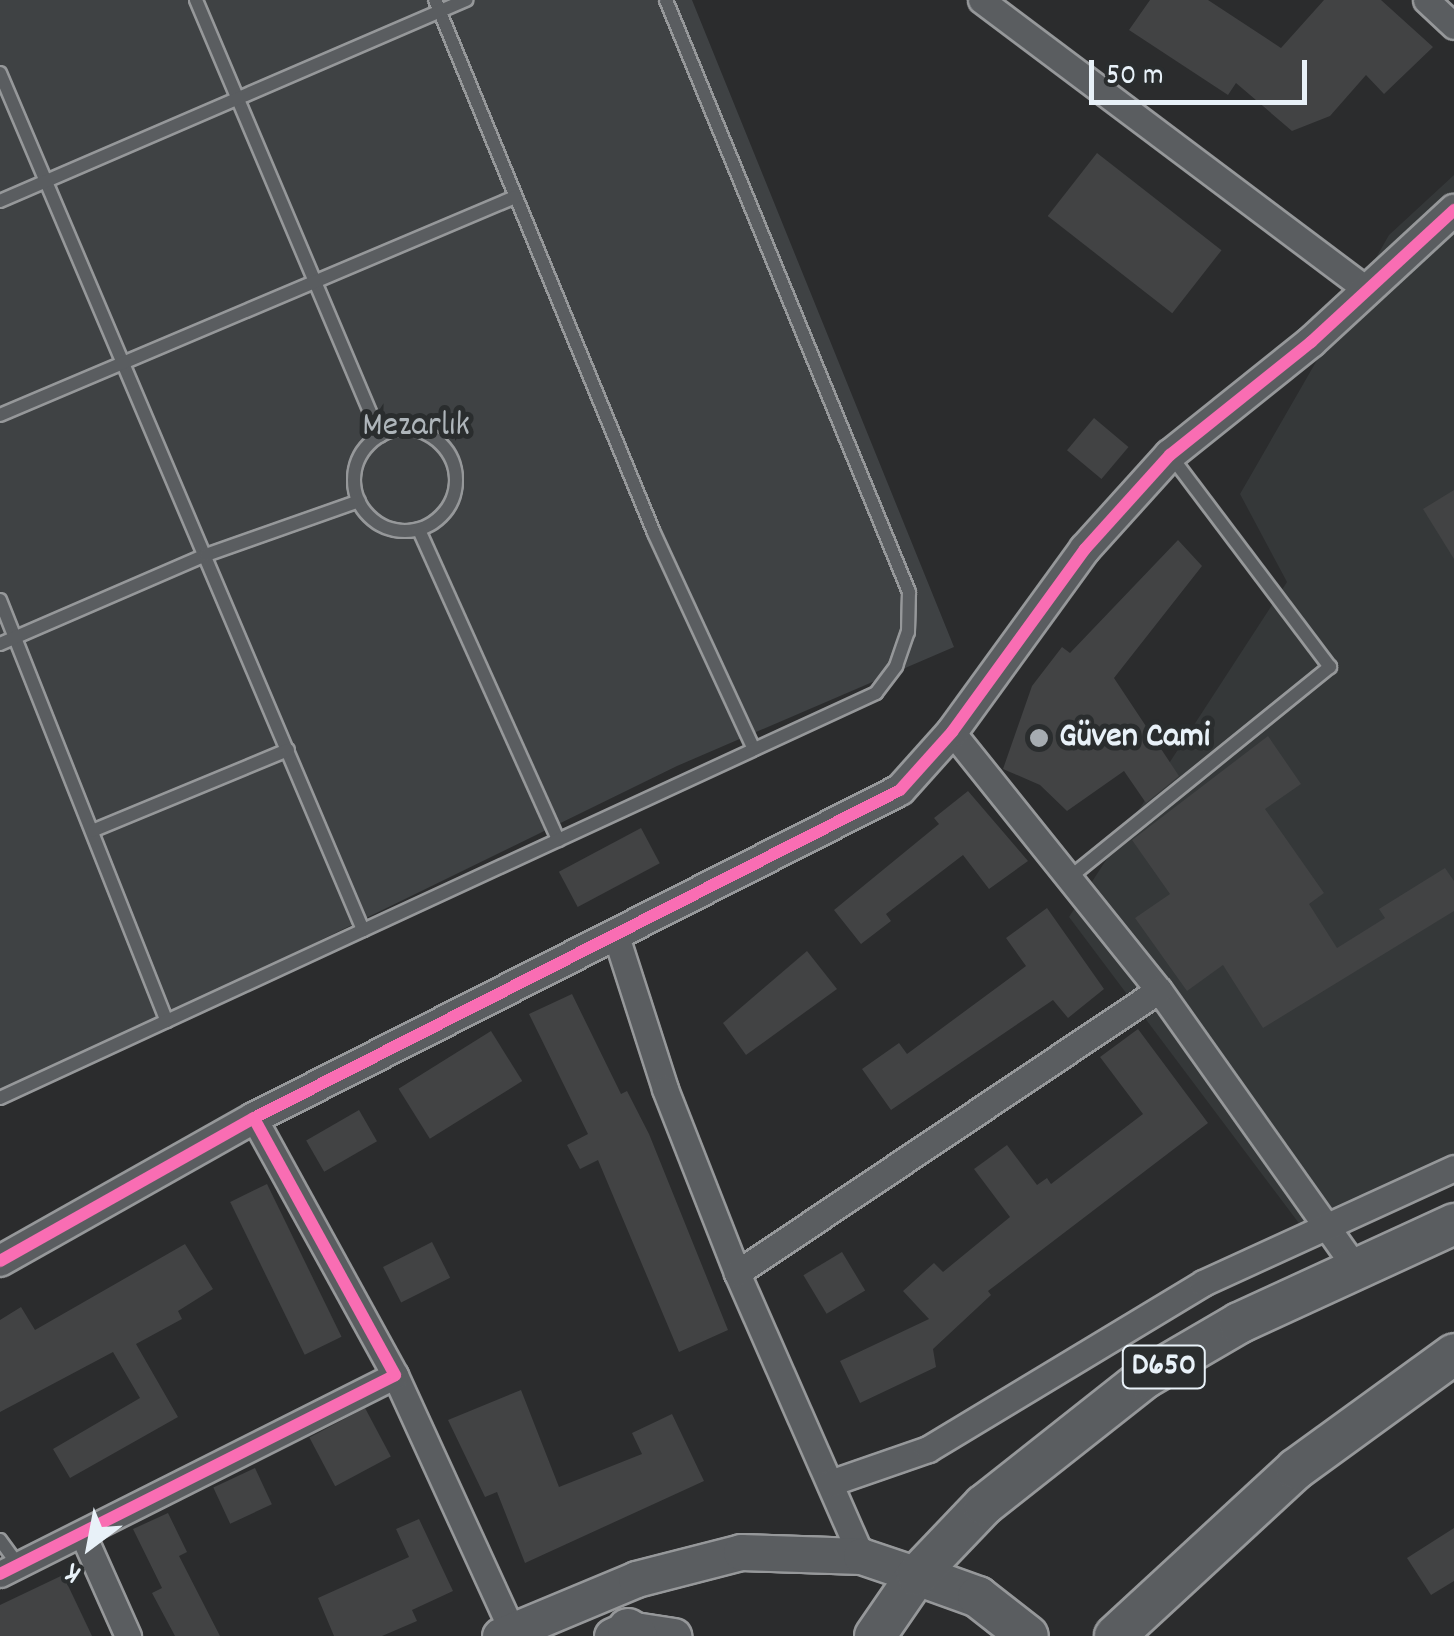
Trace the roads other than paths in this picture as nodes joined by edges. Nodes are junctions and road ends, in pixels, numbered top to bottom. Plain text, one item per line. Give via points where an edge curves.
1 (196, 0) edge
2 (466, 0) edge
3 (666, 0) edge
4 (980, 0) edge
5 (1426, 0) edge
6 (437, 6) edge
7 (1454, 26) edge
8 (0, 72) edge
9 (237, 98) junction
10 (46, 181) junction
11 (516, 197) junction
12 (0, 202) edge
13 (1454, 210) edge
14 (314, 282) junction
15 (1365, 288) junction
16 (124, 362) junction
17 (0, 414) edge
18 (380, 436) junction
19 (1170, 455) junction
20 (358, 501) junction
21 (419, 530) junction
22 (206, 555) junction
23 (0, 600) edge
24 (15, 638) junction
25 (0, 644) edge
26 (952, 732) junction
27 (288, 750) junction
28 (754, 750) junction
29 (92, 831) junction
30 (558, 840) junction
31 (1069, 878) junction
32 (363, 930) junction
33 (616, 936) junction
34 (1159, 990) junction
35 (167, 1021) junction
36 (0, 1098) edge
37 (254, 1118) junction
38 (1454, 1168) edge
39 (1329, 1224) junction
40 (1454, 1224) edge
41 (0, 1261) edge
42 (1356, 1267) junction
43 (737, 1273) junction
44 (1454, 1354) edge
45 (395, 1375) junction
46 (830, 1483) junction
47 (82, 1534) junction
48 (0, 1540) edge
49 (861, 1556) junction
50 (9, 1570) edge
51 (917, 1575) junction
52 (506, 1634) edge
53 (626, 1634) edge
54 (128, 1636) edge
55 (672, 1636) edge
56 (874, 1636) edge
57 (1028, 1636) edge
58 (1115, 1636) edge

1 - 9 lane
2 - 6 lane
3 - 28 lane via 909,592 902,652 876,693
4 - 15 street
5 - 7 street
6 - 9 lane
6 - 11 lane
8 - 10 lane
9 - 10 lane
9 - 14 lane
10 - 12 lane
10 - 16 lane
11 - 14 lane
11 - 28 lane via 654,533
13 - 15 street
14 - 16 lane
14 - 18 lane
15 - 19 street via 1311,342
16 - 17 lane
16 - 22 lane
18 - 20 lane via 355,471
18 - 21 lane via 422,432 453,462 451,504
19 - 26 street via 1086,549
19 - 31 lane via 1330,667
20 - 21 lane via 378,524
20 - 22 lane
21 - 30 lane
22 - 24 lane
22 - 27 lane
23 - 24 lane
24 - 25 lane
24 - 29 lane
26 - 31 street
26 - 33 street via 900,790
27 - 29 lane
27 - 32 lane
28 - 30 lane
29 - 35 lane
30 - 32 lane
31 - 34 street
32 - 35 lane
33 - 37 street
33 - 43 street
34 - 39 street
34 - 43 street
35 - 36 lane
37 - 41 street
37 - 45 street
38 - 39 street
39 - 42 street
39 - 46 street via 1142,1316 928,1450
40 - 42 highway, D650
42 - 51 highway, D650 via 1145,1378 984,1505
43 - 46 street
44 - 58 highway via 1296,1470
45 - 47 street
45 - 52 street
46 - 49 street
47 - 50 street
47 - 54 street
48 - 50 lane
49 - 51 main road
49 - 52 main road via 741,1552 688,1562
51 - 56 highway, D650
51 - 57 highway via 978,1598
53 - 55 main road

